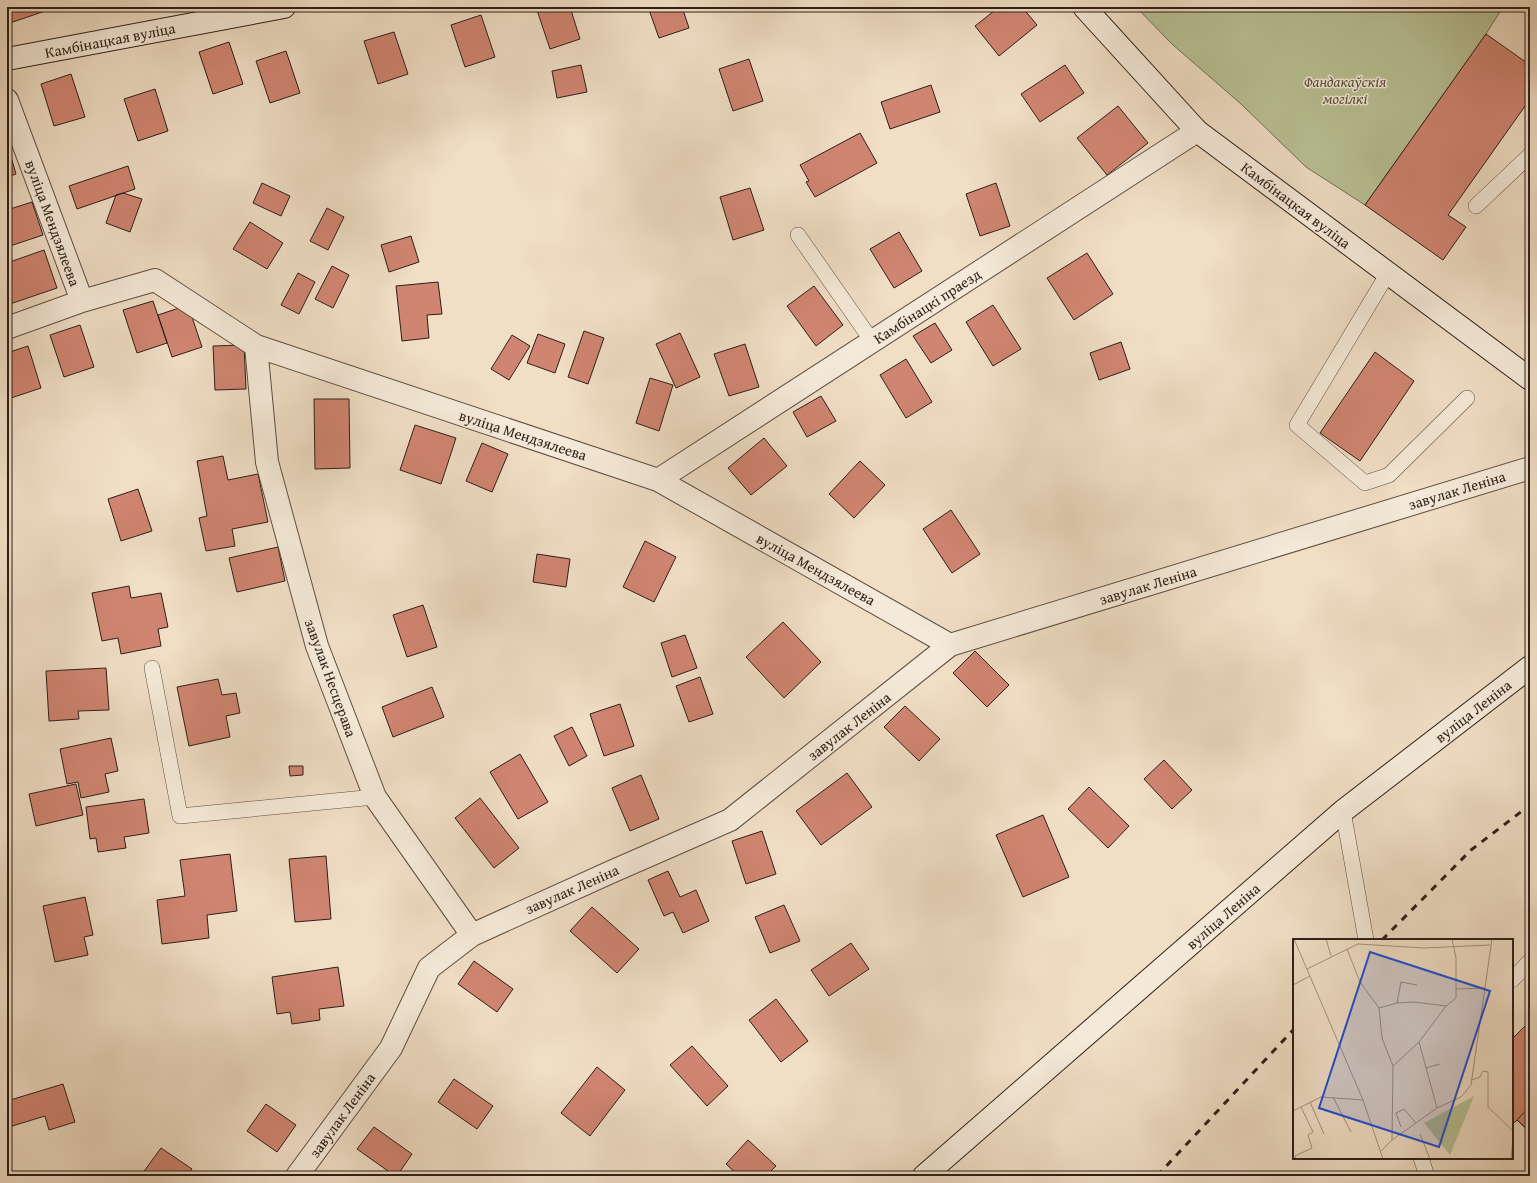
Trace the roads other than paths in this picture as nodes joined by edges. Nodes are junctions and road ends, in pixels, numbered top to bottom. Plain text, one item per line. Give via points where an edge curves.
1 (284, 7) edge
2 (1084, 7) edge
3 (7, 59) edge
4 (7, 100) edge
5 (1197, 131) junction
6 (1530, 155) edge
7 (1476, 206) dead end
8 (798, 235) dead end
9 (1388, 273) junction
10 (82, 301) junction
11 (7, 328) edge
12 (872, 341) junction
13 (256, 346) junction
14 (1530, 379) edge
15 (1467, 398) dead end
16 (1530, 468) edge
17 (658, 480) junction
18 (950, 645) junction
19 (1530, 667) edge
20 (152, 668) dead end
21 (375, 797) junction
22 (1343, 810) junction
23 (472, 935) junction
24 (1366, 939) edge
25 (1530, 961) edge
26 (1513, 979) edge
27 (1421, 1159) edge
28 (297, 1176) edge
29 (924, 1176) edge
30 (1427, 1176) edge

1 - 3 street, Камбінацкая вуліца
2 - 5 street, Камбінацкая вуліца
4 - 10 street, вуліца Мендзялеева
5 - 9 street, Камбінацкая вуліца
5 - 12 street, Камбінацкі праезд
6 - 7 lane
8 - 12 lane
9 - 14 street, Камбінацкая вуліца
9 - 15 lane via 1297,425 1365,483 1389,474
10 - 11 street, вуліца Мендзялеева
10 - 13 street, вуліца Мендзялеева via 155,280
12 - 17 street, Камбінацкі праезд
13 - 17 street, вуліца Мендзялеева
13 - 21 street, завулак Несцерава via 267,462 317,646
16 - 18 street, завулак Леніна
17 - 18 street, вуліца Мендзялеева
18 - 23 street, завулак Леніна via 730,820
19 - 22 street, вуліца Леніна
20 - 21 lane via 180,816
21 - 23 street, завулак Несцерава
22 - 24 lane
22 - 29 street, вуліца Леніна
23 - 28 street, завулак Леніна via 429,968 391,1048
25 - 26 lane
27 - 30 lane

